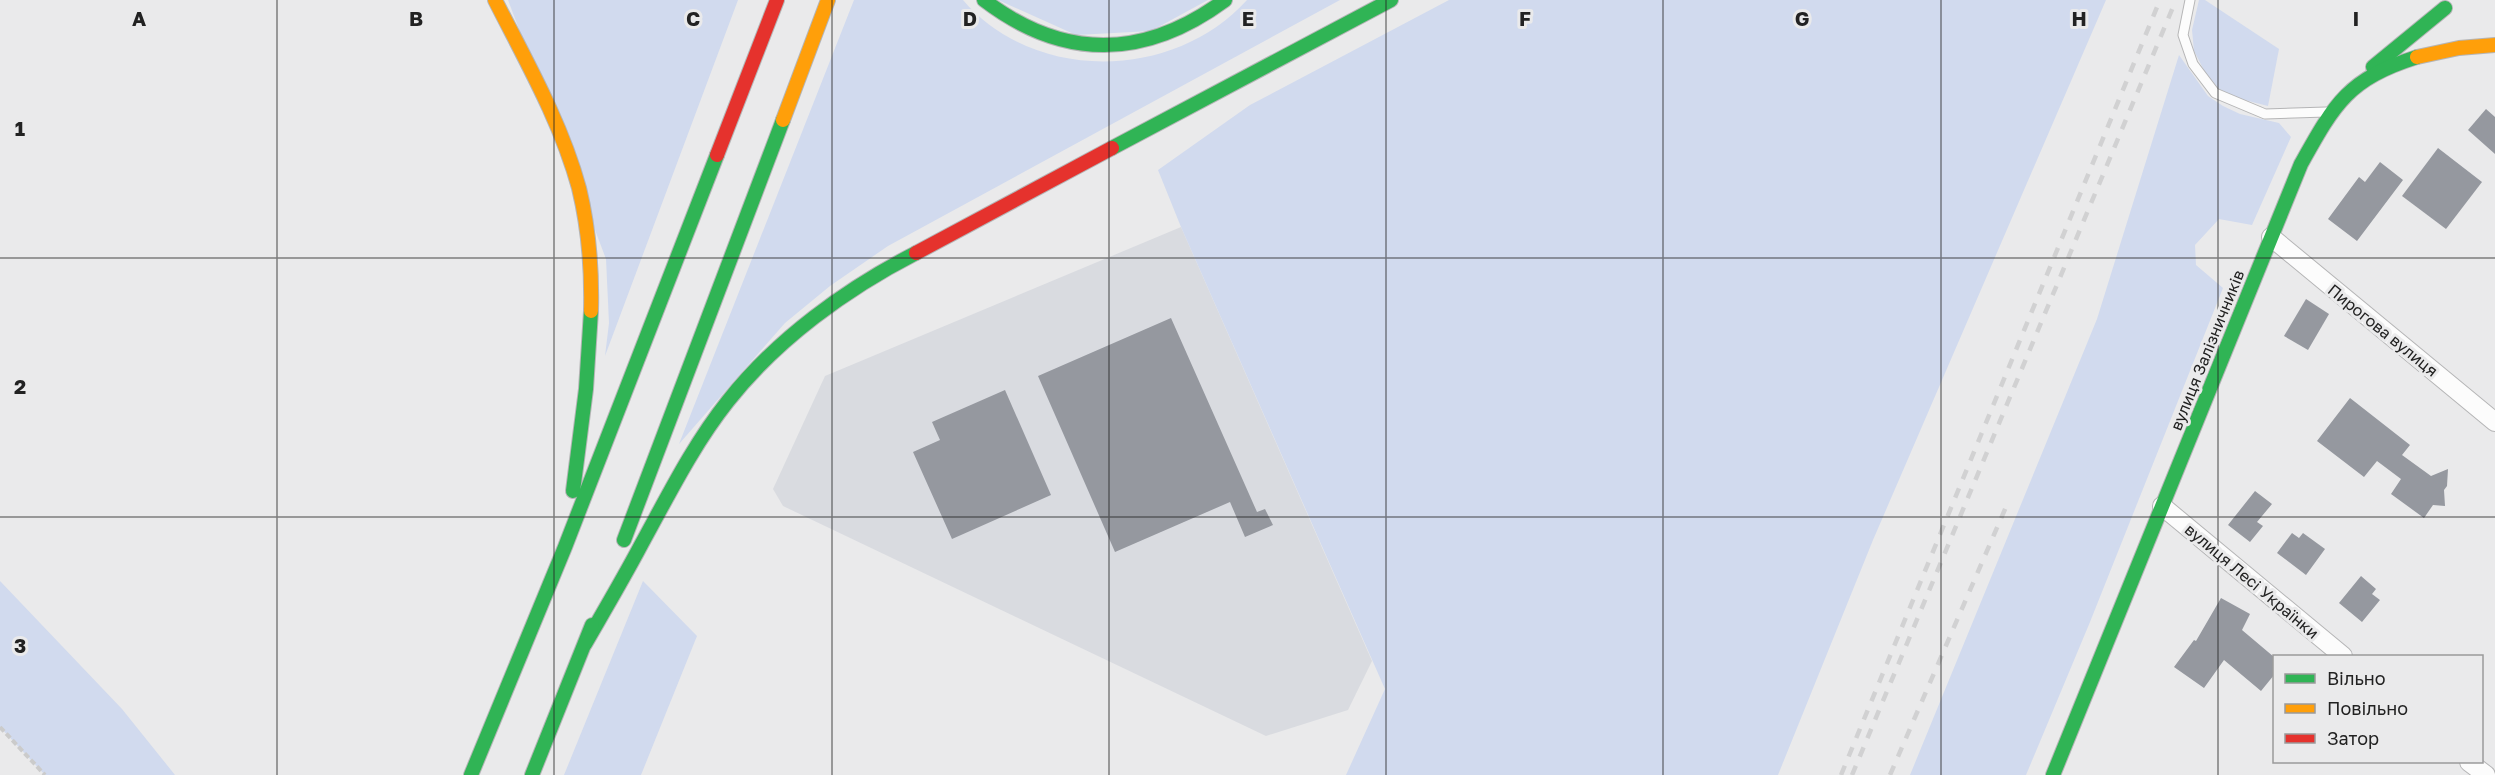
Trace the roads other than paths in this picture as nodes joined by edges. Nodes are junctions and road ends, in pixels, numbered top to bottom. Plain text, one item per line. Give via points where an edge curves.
1 (495, 0) edge
2 (777, 0) edge
3 (828, 0) edge
4 (984, 0) edge
5 (1225, 0) edge
6 (1391, 0) edge
7 (2190, 0) edge
8 (2445, 8) dead end
9 (2495, 45) edge
10 (2352, 88) junction
11 (2331, 112) junction
12 (2271, 237) junction
13 (2495, 422) edge
14 (2162, 506) junction
15 (565, 547) junction
16 (585, 644) junction
17 (2341, 655) edge
18 (2470, 763) edge
19 (471, 775) edge
20 (532, 775) edge
21 (2053, 775) edge
22 (2486, 775) edge

1 - 15 main road via 570,162 585,216 593,275 591,354
2 - 15 main road
3 - 16 main road
4 - 5 main road via 1001,16 1036,34 1072,45 1116,46 1156,39 1192,23
6 - 16 main road via 898,262 839,298 795,332 743,383 703,435
7 - 11 lane via 2183,35 2193,64 2215,93 2265,114
8 - 10 main road via 2391,50
9 - 10 main road, вулиця Залізничників via 2415,58
10 - 11 main road, вулиця Залізничників
11 - 12 main road, вулиця Залізничників via 2301,164
12 - 13 street, Пирогова вулиця
12 - 14 main road, вулиця Залізничників
14 - 17 street, вулиця Лесі Українки
14 - 21 main road, вулиця Залізничників
15 - 19 main road
16 - 20 main road
18 - 22 street

